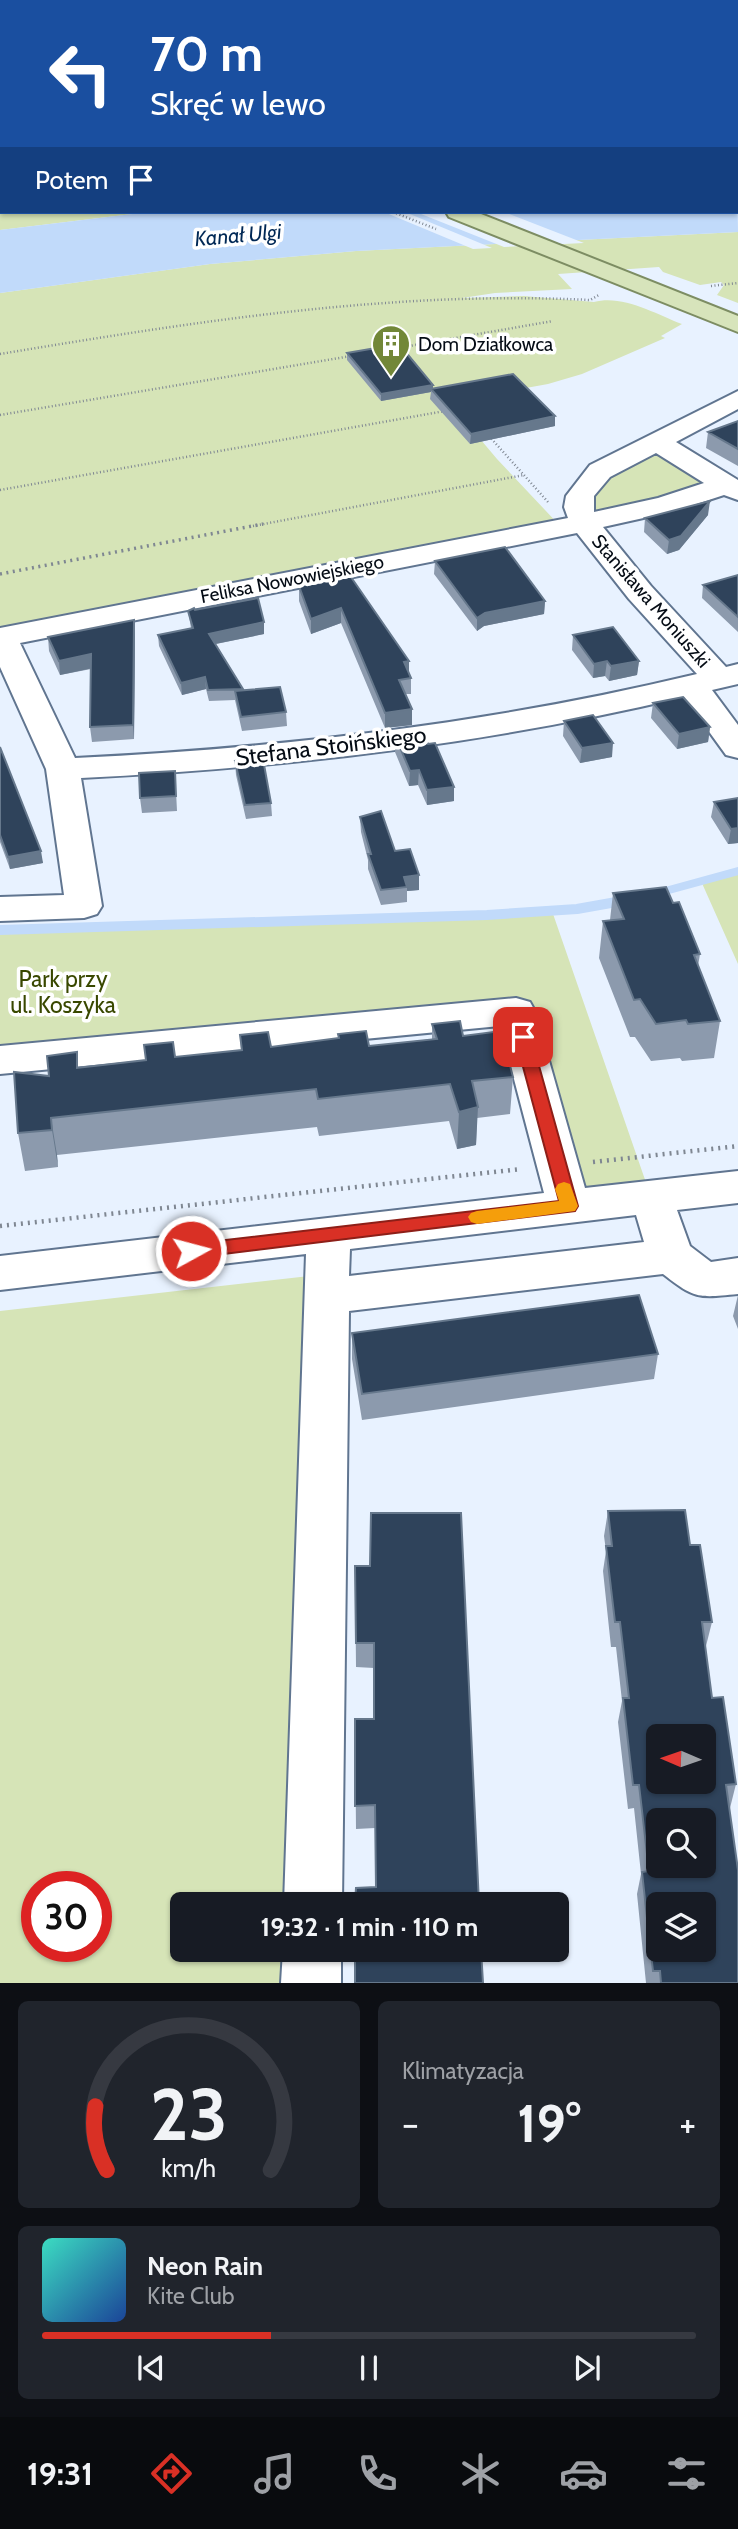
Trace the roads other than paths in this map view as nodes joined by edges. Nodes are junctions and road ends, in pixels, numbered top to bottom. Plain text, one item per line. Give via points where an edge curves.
1 (462, 214) edge
2 (738, 325) edge
3 (738, 399) edge
4 (657, 442) junction
5 (732, 489) edge
6 (577, 524) junction
7 (1, 637) edge
8 (716, 679) edge
9 (738, 748) edge
10 (63, 769) junction
11 (0, 909) edge
12 (0, 1060) edge
13 (738, 1186) edge
14 (651, 1197) junction
15 (569, 1206) junction
16 (328, 1235) junction
17 (671, 1256) junction
18 (0, 1273) edge
19 (738, 1276) edge
20 (326, 1296) junction
21 (313, 1892) edge
22 (312, 1962) edge
23 (311, 1983) edge

1 - 2 main road
3 - 4 street
4 - 5 street
4 - 6 street via 600,471 586,485 578,498
5 - 6 street, Feliksa Nowowiejskiego
6 - 7 street, Feliksa Nowowiejskiego
6 - 8 street, Stanisława Moniuszki
7 - 10 street
8 - 9 street, Stanisława Moniuszki
8 - 10 street, Stefana Stoińskiego via 503,723 346,746
10 - 11 street via 84,906
12 - 15 street via 516,1011
13 - 14 street
14 - 15 street
14 - 17 street
15 - 16 street
16 - 18 street
16 - 20 street
17 - 19 street via 703,1280
17 - 20 street
20 - 21 street
22 - 23 street

